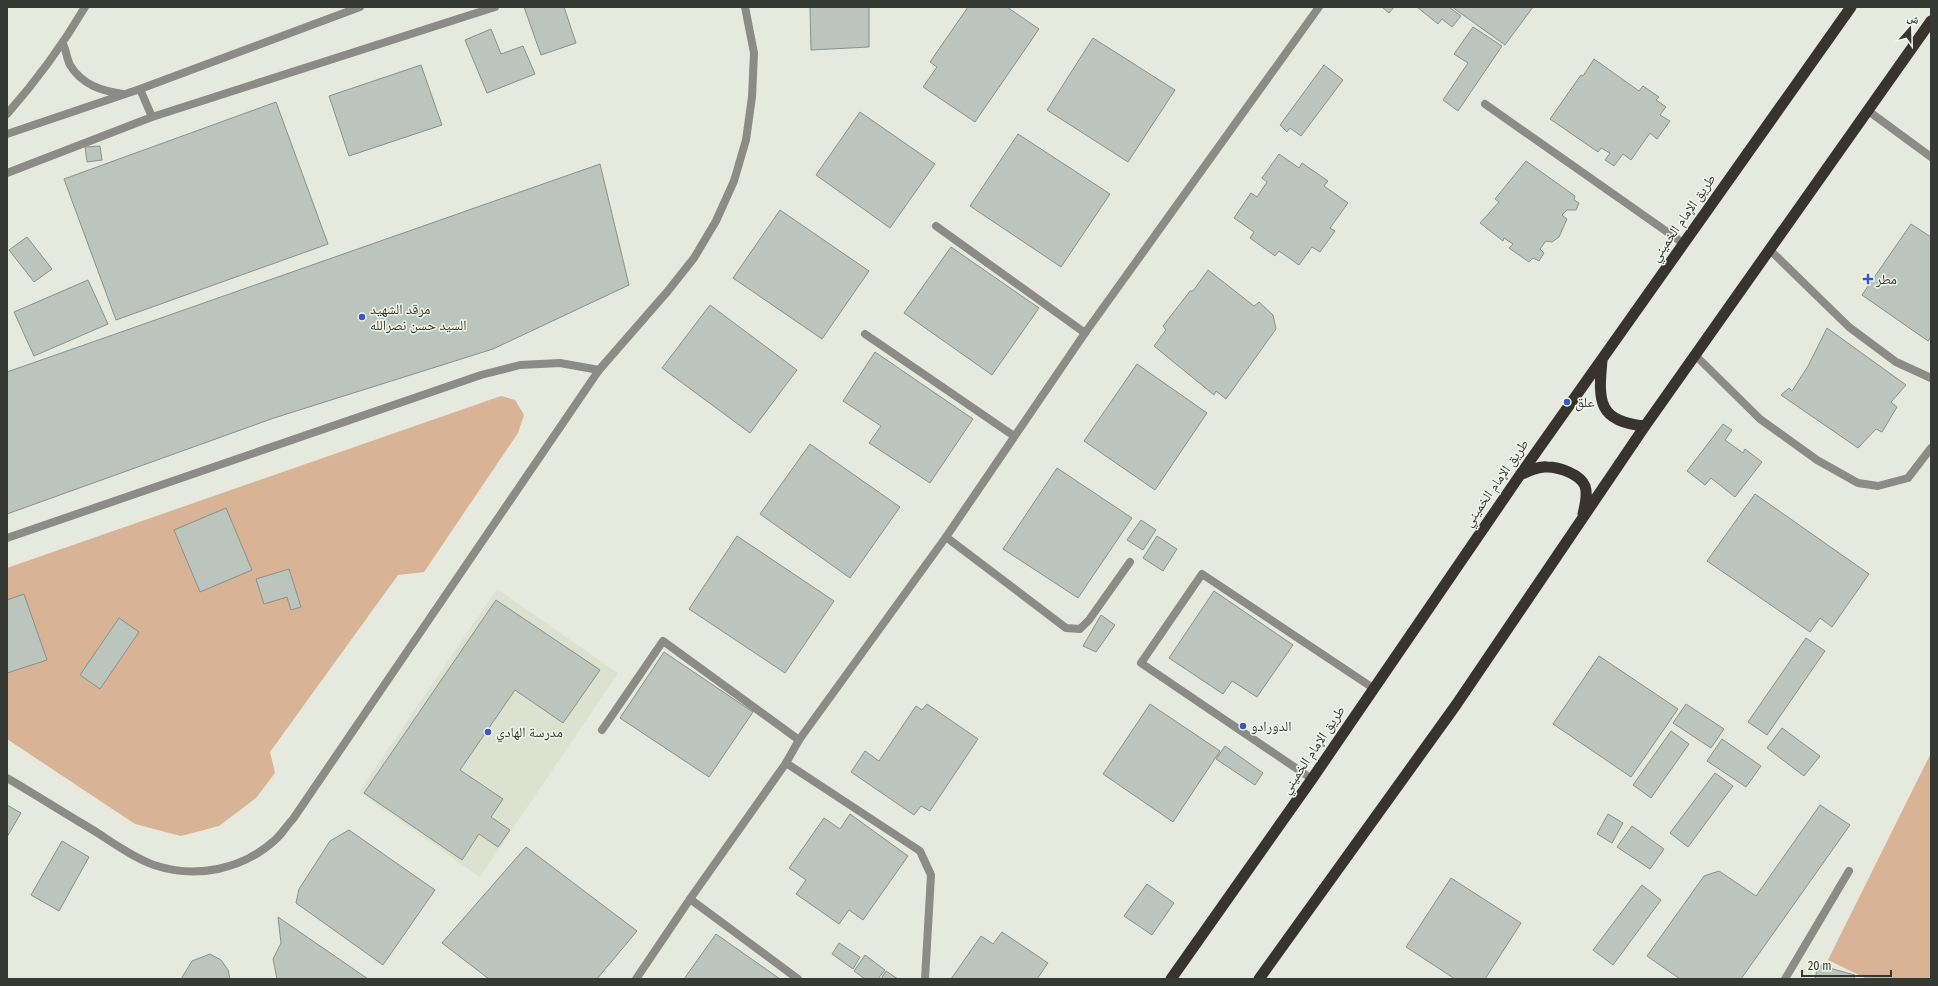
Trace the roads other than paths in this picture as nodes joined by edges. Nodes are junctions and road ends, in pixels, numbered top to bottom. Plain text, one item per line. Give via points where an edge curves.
1 (85, 7) edge
2 (360, 7) edge
3 (495, 7) edge
4 (745, 7) edge
5 (1319, 7) edge
6 (1851, 7) edge
7 (1931, 21) edge
8 (64, 44) junction
9 (140, 89) junction
10 (126, 94) junction
11 (1485, 104) dead end
12 (1867, 110) junction
13 (7, 114) edge
14 (152, 117) junction
15 (7, 134) edge
16 (1931, 156) edge
17 (7, 173) edge
18 (936, 226) dead end
19 (1683, 243) junction
20 (1770, 250) junction
21 (1085, 333) junction
22 (865, 334) dead end
23 (1695, 355) junction
24 (1602, 360) junction
25 (599, 370) junction
26 (1931, 378) edge
27 (1645, 426) junction
28 (1014, 436) junction
29 (1931, 448) edge
30 (1520, 475) junction
31 (1582, 519) junction
32 (946, 537) junction
33 (7, 538) edge
34 (1130, 562) dead end
35 (1373, 688) junction
36 (602, 730) dead end
37 (799, 740) junction
38 (786, 763) junction
39 (7, 778) edge
40 (1312, 779) junction
41 (1849, 872) dead end
42 (690, 899) junction
43 (636, 979) edge
44 (798, 979) edge
45 (925, 979) edge
46 (1171, 979) edge
47 (1259, 979) edge
48 (1786, 979) edge

1 - 8 street
2 - 9 street
3 - 14 street
4 - 25 street via 754,54 752,97 746,140 734,181 716,221 694,258 668,292
5 - 21 street
6 - 19 highway, طريق الإمام الخميني
7 - 12 highway
8 - 10 street via 70,64 84,81 104,91
8 - 13 street
9 - 10 street
9 - 14 street
10 - 15 street
11 - 19 street
12 - 16 street
12 - 20 highway
14 - 17 street
18 - 21 street
19 - 24 highway, طريق الإمام الخميني
20 - 23 highway
20 - 26 street via 1849,327 1896,362
21 - 28 street
22 - 28 street
23 - 27 highway
23 - 29 street via 1760,419 1817,460 1858,483 1878,486 1908,478
24 - 27 highway via 1599,387 1601,401 1607,412 1623,423
24 - 30 highway, طريق الإمام الخميني
25 - 33 street via 560,362 520,365 481,375
25 - 39 street via 293,818 276,839 255,855 231,866 205,871 178,871 152,864
27 - 31 highway
28 - 32 street
30 - 31 highway via 1546,466 1581,479 1586,496
30 - 35 highway, طريق الإمام الخميني
31 - 47 highway via 1456,705
32 - 34 street via 1066,628 1080,629 1089,620
32 - 37 street
35 - 40 highway, طريق الإمام الخميني
35 - 40 street via 1202,574 1140,663
36 - 37 street via 663,641
37 - 38 street
38 - 42 street
38 - 45 street via 920,851 931,875
40 - 46 highway, طريق الإمام الخميني
41 - 48 street
42 - 43 street
42 - 44 street

